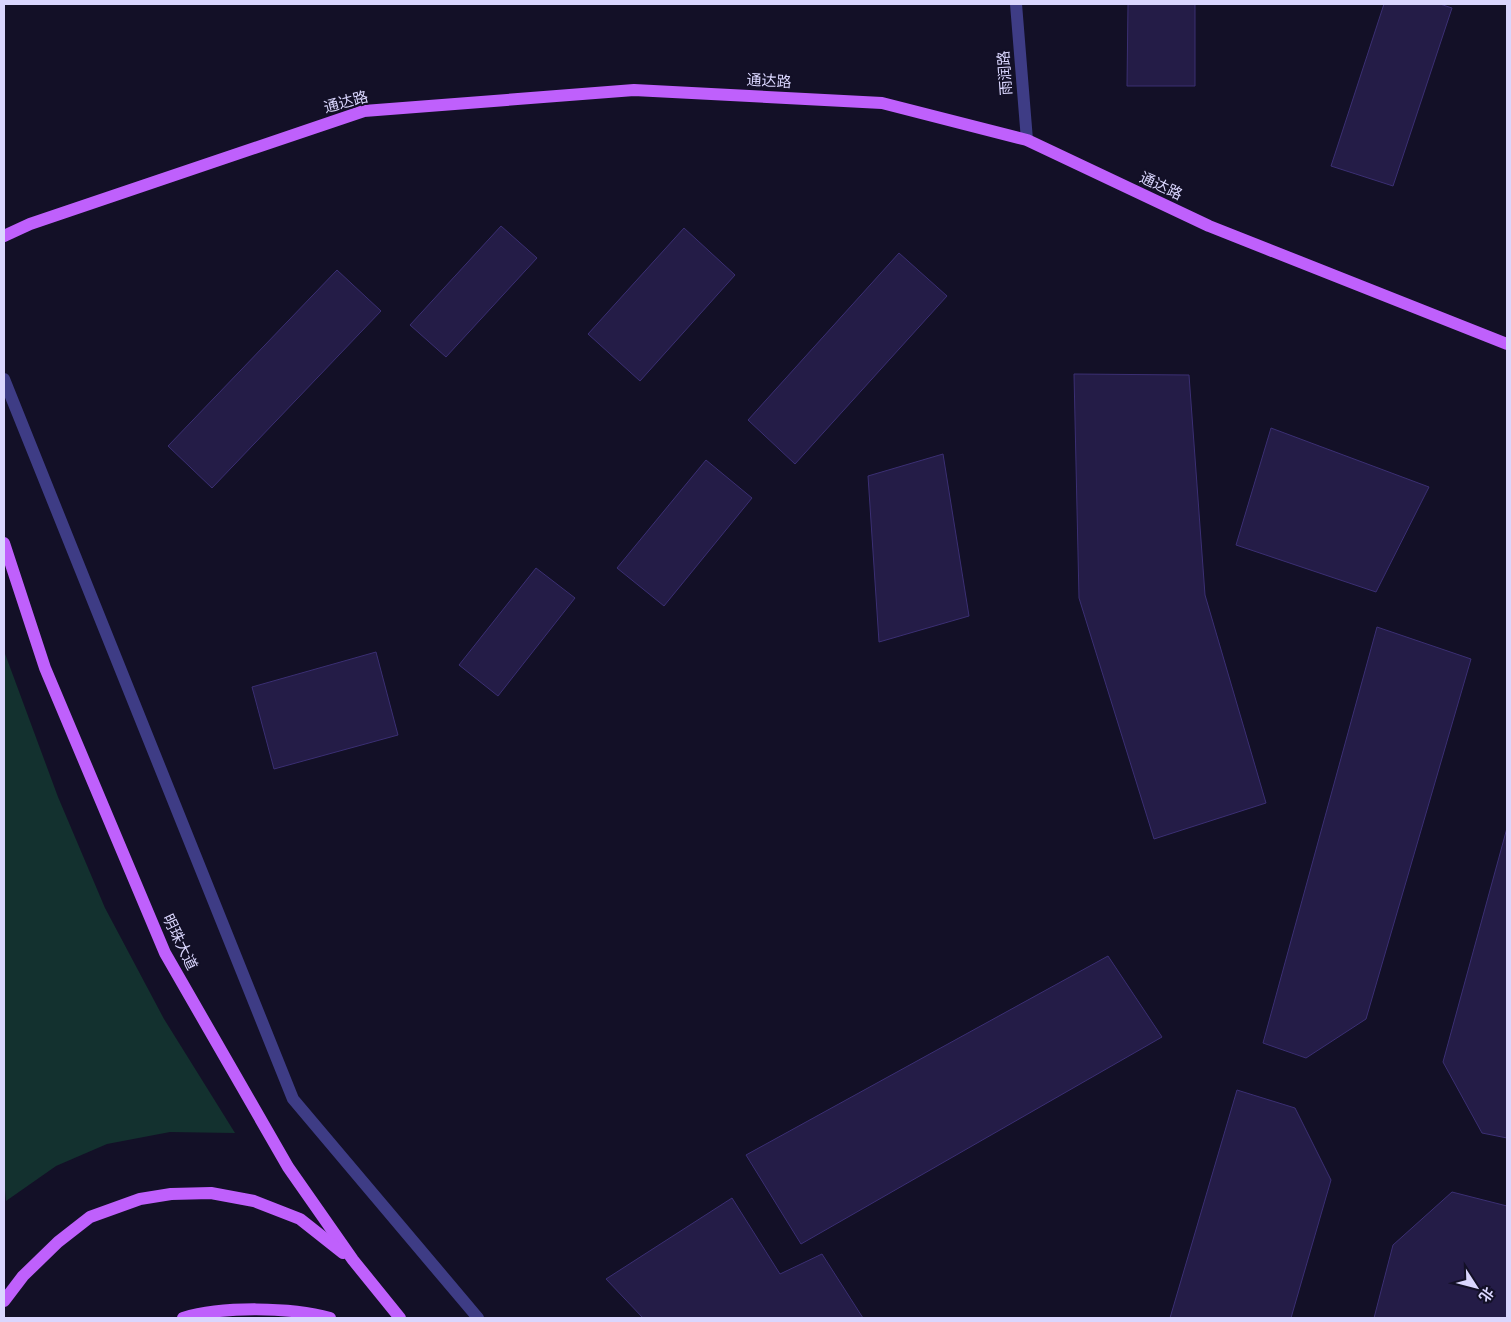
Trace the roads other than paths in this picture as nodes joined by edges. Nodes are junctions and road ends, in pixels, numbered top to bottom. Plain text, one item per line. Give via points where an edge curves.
1 (1016, 4) edge
2 (1027, 140) junction
3 (4, 236) edge
4 (1507, 344) edge
5 (4, 379) edge
6 (4, 543) edge
7 (353, 1260) junction
8 (4, 1301) edge
9 (183, 1318) edge
10 (330, 1318) edge
11 (400, 1318) edge
12 (478, 1318) edge

1 - 2 street, 雨润路
2 - 3 main road, 通达路 via 882,103 634,90 364,111 30,224
2 - 4 main road, 通达路 via 1209,226
5 - 12 street via 293,1099
6 - 7 main road, 明珠大道 via 45,668 165,953 288,1167
7 - 8 main road via 300,1219 254,1201 211,1193 171,1194 140,1199 90,1217 23,1276
7 - 11 main road, 明珠大道
9 - 10 main road via 201,1313 273,1309

